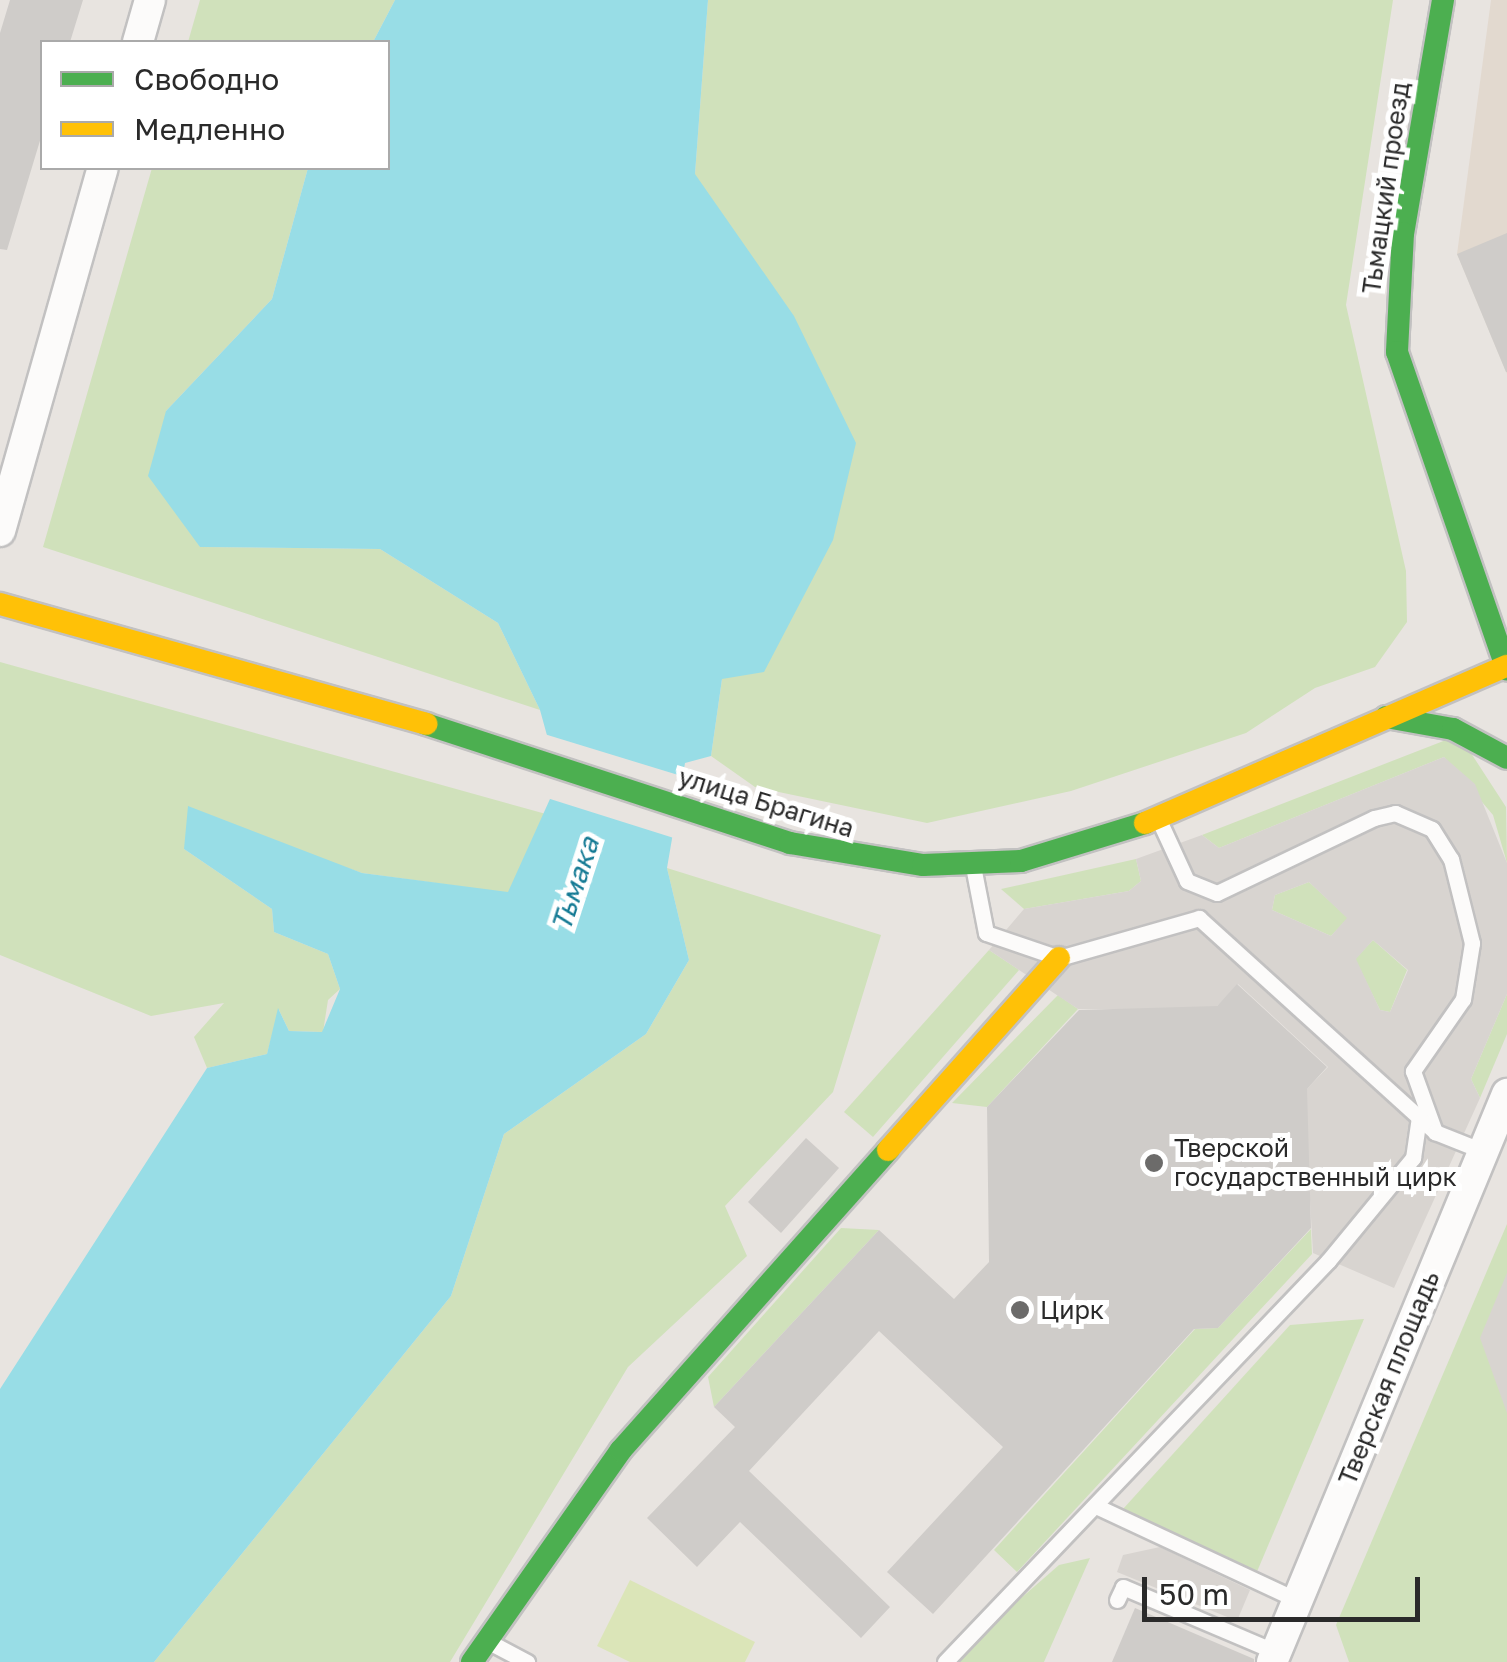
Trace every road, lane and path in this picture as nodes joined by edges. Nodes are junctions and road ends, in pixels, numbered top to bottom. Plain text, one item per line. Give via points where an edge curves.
1 (150, 0) edge
2 (1442, 0) edge
3 (139, 40) edge
4 (101, 170) edge
5 (0, 531) edge
6 (0, 604) edge
7 (1507, 667) edge
8 (1385, 717) junction
9 (1507, 758) edge
10 (1158, 818) junction
11 (973, 866) junction
12 (1059, 958) junction
13 (1507, 1094) edge
14 (1419, 1117) junction
15 (1507, 1128) edge
16 (1435, 1132) junction
17 (1484, 1151) junction
18 (1100, 1508) junction
19 (1117, 1600) dead end
20 (1297, 1600) junction
21 (485, 1640) junction
22 (1274, 1657) edge
23 (472, 1662) edge
24 (528, 1662) edge
25 (945, 1662) edge

1 - 3 street
2 - 7 street, Тьмацкий проезд via 1401,252 1397,352
4 - 5 street
6 - 11 street, улица Брагина via 490,742 790,843 875,862
7 - 8 street, улица Брагина
8 - 9 street via 1453,729
8 - 10 street, улица Брагина
10 - 11 street, улица Брагина via 1092,844
10 - 16 lane via 1187,881 1217,893 1374,818 1406,815 1432,829 1451,860 1472,943 1463,999 1414,1070
11 - 12 lane via 986,933
12 - 14 lane via 1199,918
12 - 21 street via 622,1450
13 - 17 street, Тверская площадь
14 - 16 lane
14 - 18 lane via 1401,1173
15 - 17 street
16 - 17 lane
17 - 20 street, Тверская площадь
18 - 20 lane
18 - 25 lane
19 - 22 lane via 1123,1586
20 - 22 street, Тверская площадь
21 - 23 street
21 - 24 lane

